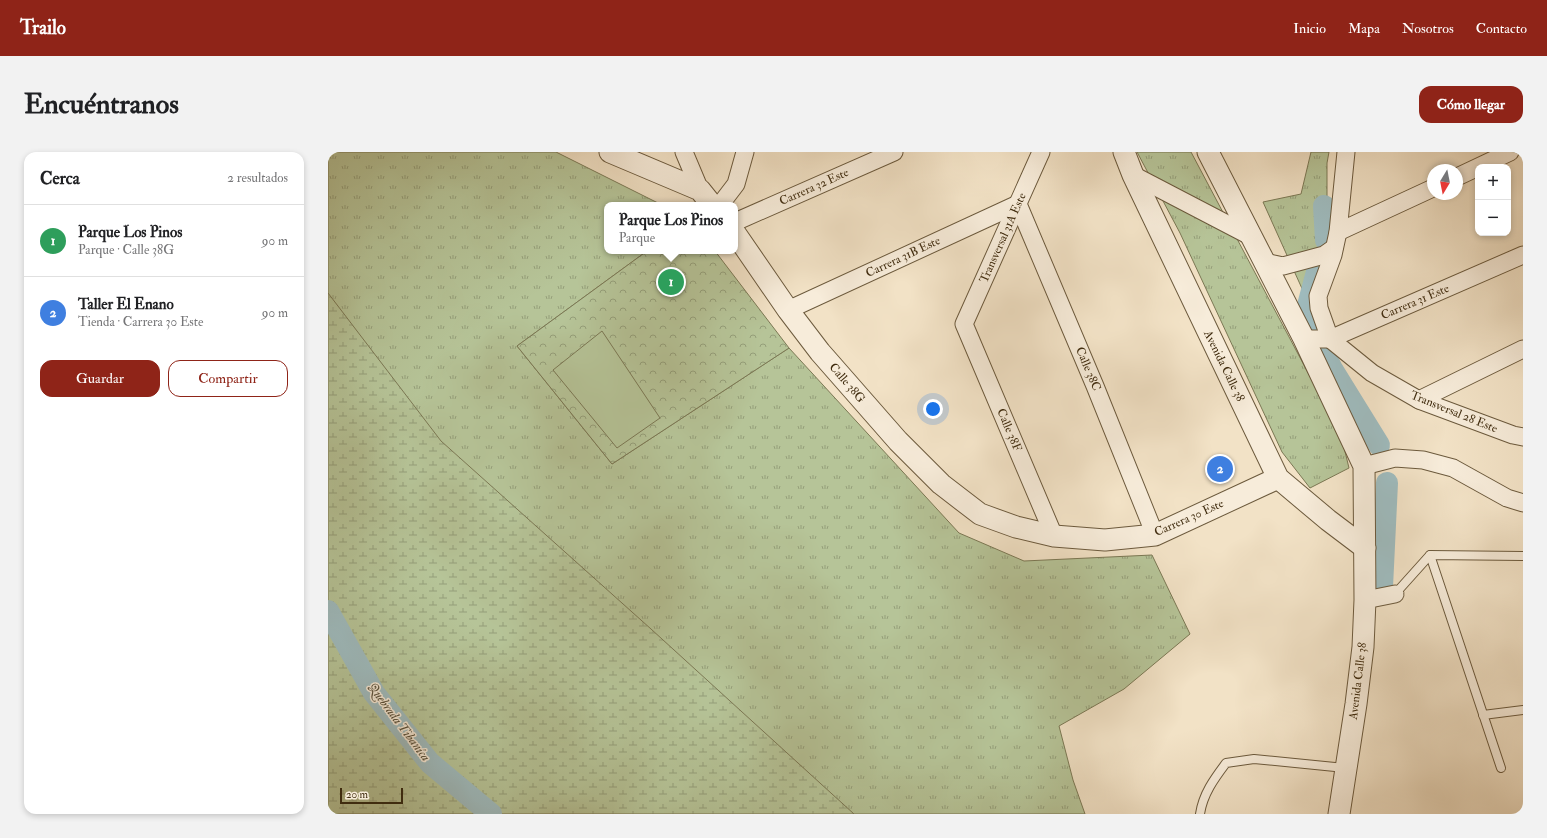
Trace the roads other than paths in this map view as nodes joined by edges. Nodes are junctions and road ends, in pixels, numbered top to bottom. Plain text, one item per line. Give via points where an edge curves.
1 (610, 152) edge
2 (684, 152) edge
3 (745, 152) edge
4 (894, 152) edge
5 (1040, 152) edge
6 (1124, 152) edge
7 (1208, 152) edge
8 (1346, 152) edge
9 (1510, 152) edge
10 (1463, 174) edge
11 (1133, 175) junction
12 (1427, 191) edge
13 (706, 198) edge
14 (722, 202) edge
15 (1018, 204) junction
16 (738, 221) edge
17 (738, 237) edge
18 (1252, 237) junction
19 (1336, 240) junction
20 (1523, 255) edge
21 (1264, 262) junction
22 (788, 310) junction
23 (964, 324) joint
24 (1304, 339) junction
25 (1330, 339) junction
26 (1523, 349) edge
27 (1419, 400) junction
28 (1523, 437) edge
29 (1364, 466) junction
30 (1278, 478) junction
31 (1523, 503) edge
32 (980, 514) joint
33 (1155, 535) junction
34 (1054, 536) junction
35 (1365, 548) junction
36 (1430, 555) junction
37 (1523, 556) edge
38 (1395, 594) joint
39 (1365, 600) junction
40 (1523, 710) edge
41 (1483, 715) junction
42 (1346, 768) junction
43 (1501, 768) dead end
44 (1200, 814) edge
45 (1339, 814) edge

1 - 13 street
2 - 13 street
3 - 14 street via 736,184
4 - 16 street, Carrera 32 Este
5 - 15 street, Transversal 31A Este
6 - 11 street, Avenida Calle 38
7 - 18 street, Avenida Calle 38
8 - 19 street
9 - 10 street
11 - 18 street
11 - 30 street, Avenida Calle 38
12 - 19 street
15 - 22 street, Carrera 31B Este
15 - 23 street, Transversal 31A Este
15 - 33 street, Calle 38C
17 - 22 street, Calle 38G
18 - 21 street, Avenida Calle 38
19 - 21 street via 1324,255 1283,266
19 - 25 street via 1318,296 1319,308
20 - 25 street, Carrera 31 Este
21 - 24 street, Avenida Calle 38
22 - 32 street, Calle 38G via 820,352 898,441 941,484
23 - 34 street, Calle 38F
24 - 25 street, Carrera 31 Este
24 - 29 street, Avenida Calle 38
25 - 27 street, Transversal 28 Este via 1372,373
26 - 27 street
27 - 28 street, Transversal 28 Este
29 - 31 street via 1395,458 1423,460 1453,468 1507,498
29 - 35 street, Avenida Calle 38
30 - 33 street, Carrera 30 Este
30 - 35 street, Avenida Calle 38
32 - 34 street, Carrera 30 Este via 1016,528
33 - 34 street, Carrera 30 Este via 1105,540
35 - 39 street, Avenida Calle 38
36 - 37 lane
36 - 38 lane
36 - 41 lane
38 - 39 street
39 - 42 street, Avenida Calle 38 via 1361,668
40 - 41 lane
41 - 43 lane
42 - 44 lane via 1254,758 1226,763 1212,781 1201,804
42 - 45 street, Avenida Calle 38

